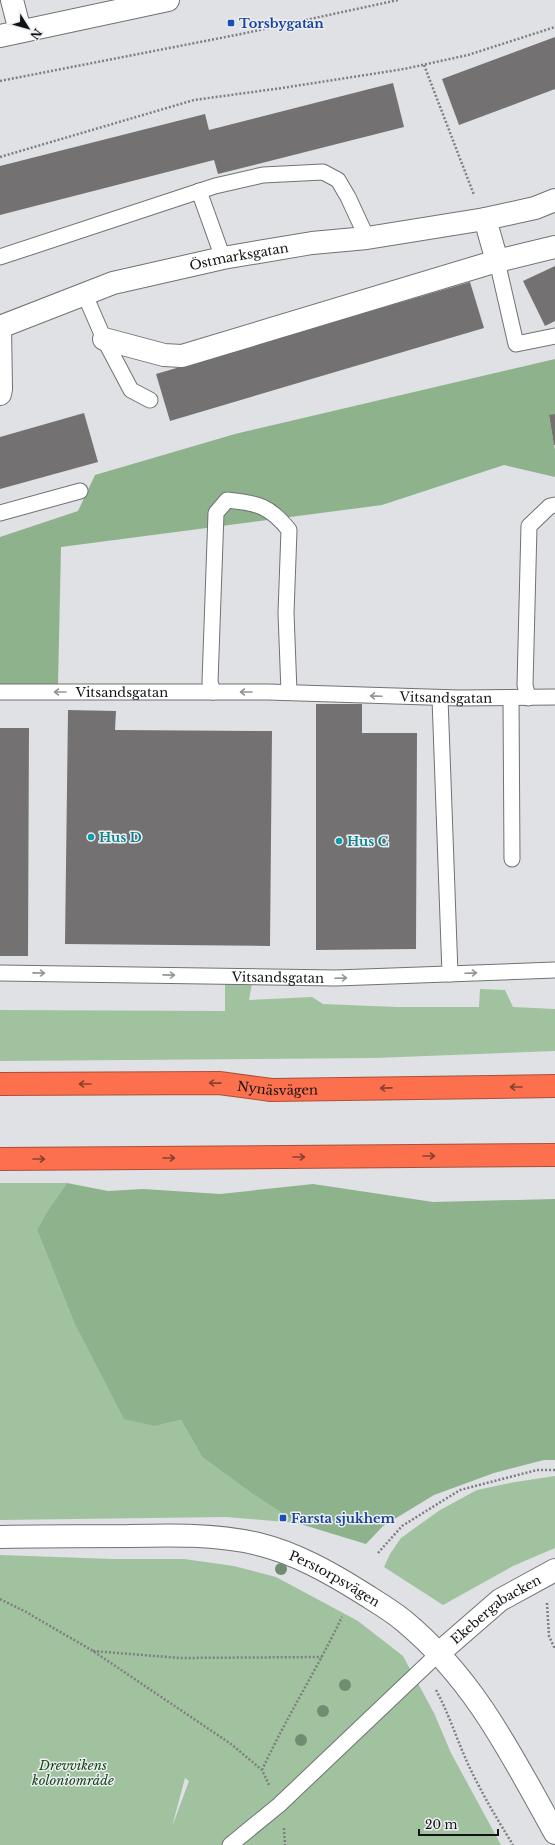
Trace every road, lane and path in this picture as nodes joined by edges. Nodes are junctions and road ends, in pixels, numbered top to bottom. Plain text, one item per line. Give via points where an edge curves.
1 (12, 0) edge
2 (168, 0) edge
3 (398, 0) edge
4 (555, 27) edge
5 (10, 33) edge
6 (424, 65) junction
7 (0, 81) edge
8 (0, 156) edge
9 (200, 191) junction
10 (555, 200) edge
11 (481, 211) junction
12 (367, 238) junction
13 (555, 247) edge
14 (0, 257) edge
15 (223, 258) junction
16 (497, 261) junction
17 (86, 295) junction
18 (0, 327) edge
19 (555, 336) edge
20 (104, 339) junction
21 (0, 394) edge
22 (150, 400) dead end
23 (80, 492) dead end
24 (555, 505) edge
25 (0, 513) edge
26 (0, 692) edge
27 (213, 692) junction
28 (289, 692) junction
29 (555, 697) edge
30 (440, 698) junction
31 (511, 698) junction
32 (528, 698) junction
33 (512, 859) dead end
34 (555, 970) edge
35 (0, 973) edge
36 (450, 974) junction
37 (0, 1084) edge
38 (555, 1086) edge
39 (555, 1155) edge
40 (0, 1159) edge
41 (555, 1470) edge
42 (0, 1537) edge
43 (378, 1553) dead end
44 (555, 1570) edge
45 (0, 1600) edge
46 (547, 1602) dead end
47 (342, 1617) dead end
48 (555, 1649) edge
49 (93, 1651) junction
50 (439, 1653) junction
51 (322, 1658) junction
52 (422, 1668) junction
53 (555, 1833) edge
54 (230, 1845) edge
55 (514, 1845) edge

1 - 5 street
2 - 5 street
3 - 7 path via 241,34
4 - 6 path via 468,55
6 - 8 path via 194,100
6 - 11 path
9 - 12 lane via 263,174 323,172 338,180
9 - 14 lane
9 - 15 lane
10 - 11 street, Östmarksgatan via 535,208
11 - 12 street, Östmarksgatan
11 - 16 street
12 - 15 street, Östmarksgatan
13 - 16 street
15 - 17 street, Östmarksgatan via 113,283
16 - 19 lane via 516,344
16 - 20 street via 182,356 164,355
17 - 18 street, Östmarksgatan
17 - 20 lane
18 - 21 street, Östmarksgatan
20 - 22 lane via 131,390
23 - 25 lane
24 - 32 lane via 550,506 529,526 525,685
27 -> 26 lane, Vitsandsgatan
28 -> 27 lane, Vitsandsgatan
27 - 28 lane via 210,682 216,513 227,500 263,506 278,516 289,530 286,613
30 -> 28 lane, Vitsandsgatan
29 - 32 lane, Vitsandsgatan
30 - 31 lane, Vitsandsgatan
30 - 36 lane
31 - 32 lane, Vitsandsgatan
31 - 33 lane
36 -> 34 lane, Vitsandsgatan
35 -> 36 lane, Vitsandsgatan via 336,978
38 -> 37 highway, Nynäsvägen via 271,1090 219,1083
40 -> 39 highway
41 - 43 path via 537,1470 460,1490 402,1526
42 - 50 street, Perstorpsvägen via 180,1535 259,1544 304,1560 347,1583 403,1620
44 - 50 street, Ekebergabacken via 500,1600
45 - 49 path
46 - 48 path via 549,1636
47 - 51 path
49 - 51 path via 180,1658
49 - 51 path via 231,1744 262,1770
50 - 52 lane
50 - 53 street, Perstorpsvägen via 480,1703 506,1744
52 - 54 lane via 279,1805
52 - 55 path via 446,1709 469,1766

